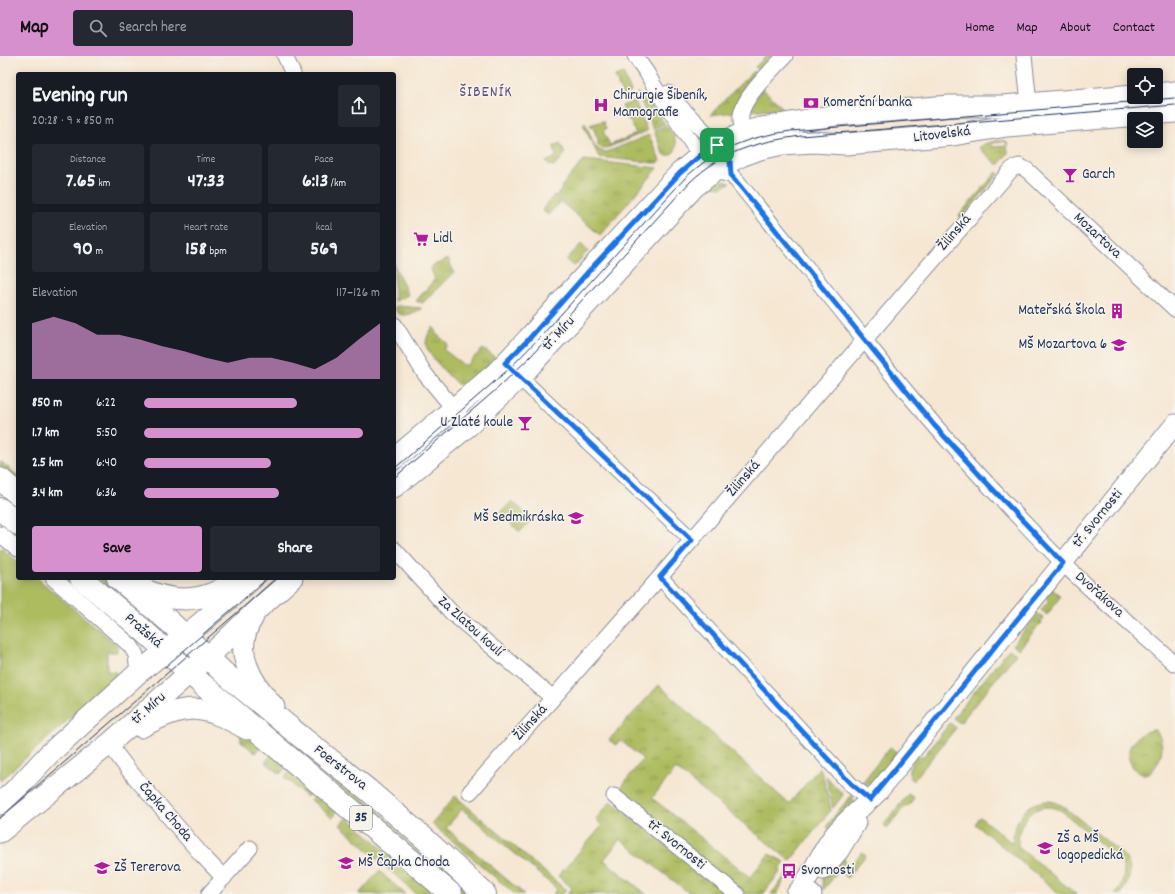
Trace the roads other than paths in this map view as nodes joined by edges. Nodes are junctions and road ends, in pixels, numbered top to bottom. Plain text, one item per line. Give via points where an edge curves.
1 (285, 56) edge
2 (635, 56) edge
3 (785, 56) edge
4 (1024, 56) edge
5 (292, 72) edge
6 (1175, 92) edge
7 (1163, 93) edge
8 (1127, 97) edge
9 (1029, 104) junction
10 (1175, 112) edge
11 (744, 133) junction
12 (709, 150) junction
13 (1017, 166) joint
14 (725, 169) junction
15 (1175, 309) edge
16 (396, 327) edge
17 (864, 339) junction
18 (512, 370) junction
19 (454, 410) junction
20 (1175, 424) edge
21 (468, 426) junction
22 (396, 457) edge
23 (0, 479) edge
24 (396, 485) edge
25 (16, 492) edge
26 (0, 509) edge
27 (16, 522) edge
28 (0, 534) edge
29 (692, 540) junction
30 (16, 547) edge
31 (396, 551) edge
32 (1063, 563) junction
33 (660, 577) junction
34 (55, 580) edge
35 (84, 580) edge
36 (120, 580) edge
37 (126, 580) edge
38 (235, 580) edge
39 (251, 580) edge
40 (290, 580) edge
41 (261, 606) junction
42 (195, 645) junction
43 (166, 651) junction
44 (1175, 664) edge
45 (138, 674) junction
46 (196, 679) junction
47 (553, 698) junction
48 (295, 732) junction
49 (270, 742) junction
50 (109, 744) junction
51 (470, 792) dead end
52 (614, 796) dead end
53 (870, 800) junction
54 (0, 804) edge
55 (0, 832) edge
56 (250, 848) dead end
57 (224, 878) junction
58 (805, 891) edge
59 (209, 894) edge
60 (451, 894) edge
61 (485, 894) edge
62 (737, 894) edge

1 - 5 street
2 - 12 street, Dvořákova via 647,73 682,110
3 - 11 street via 743,105 740,116
4 - 9 street
6 - 7 main road
8 - 9 main road, Litovelská
9 - 11 main road, Litovelská via 866,112 781,124
10 - 14 main road, Litovelská via 1007,126 908,139 846,144 782,144 760,149
11 - 12 main road, Litovelská
12 - 14 street, Dvořákova
12 - 18 main road, tř. Míru via 680,173 592,268 528,340
13 - 15 street, Mozartova via 1029,172
13 - 17 street, Žilinská via 1006,174
14 - 17 street, Dvořákova
14 - 18 main road, tř. Míru via 688,193
16 - 19 street via 425,374
17 - 29 street, Žilinská
17 - 32 street, Dvořákova via 958,452
18 - 19 main road, tř. Míru
18 - 21 main road, tř. Míru
18 - 29 street
19 - 21 street
19 - 22 main road, tř. Míru
20 - 32 street, tř. Svornosti
21 - 24 main road, tř. Míru
23 - 25 main road
26 - 27 main road
28 - 30 street
29 - 33 street, Žilinská
31 - 47 street, Za Zlatou koulí via 452,613
32 - 44 street, Dvořákova
32 - 53 street, tř. Svornosti
33 - 47 street, Žilinská
33 - 53 street via 851,784
34 - 45 street, Pražská via 131,646 136,655
35 - 43 main road, Pražská / 35
36 - 42 main road, Pražská / 35
37 - 38 main road via 154,594 186,599 207,596
39 - 42 main road, tř. Míru
40 - 41 main road, tř. Míru
41 - 42 main road, tř. Míru via 223,643
41 - 48 main road via 246,634 246,664 260,691
42 - 43 main road, tř. Míru
42 - 46 main road, tř. Míru
42 - 48 main road, Foerstrova / 35
43 - 45 main road, tř. Míru
43 - 46 main road, Pražská / 35
45 - 54 main road, tř. Míru via 48,755
46 - 49 main road, Foerstrova / 35
46 - 50 main road, tř. Míru
47 - 51 street, Žilinská
48 - 61 main road, Foerstrova / 35 via 420,834
49 - 50 main road via 216,713 196,709 164,714
49 - 60 main road, Foerstrova / 35
50 - 55 main road, tř. Míru
50 - 57 street, Čapka Choda
52 - 62 street, tř. Svornosti
53 - 58 street, tř. Svornosti via 833,836
56 - 57 street
57 - 59 street

